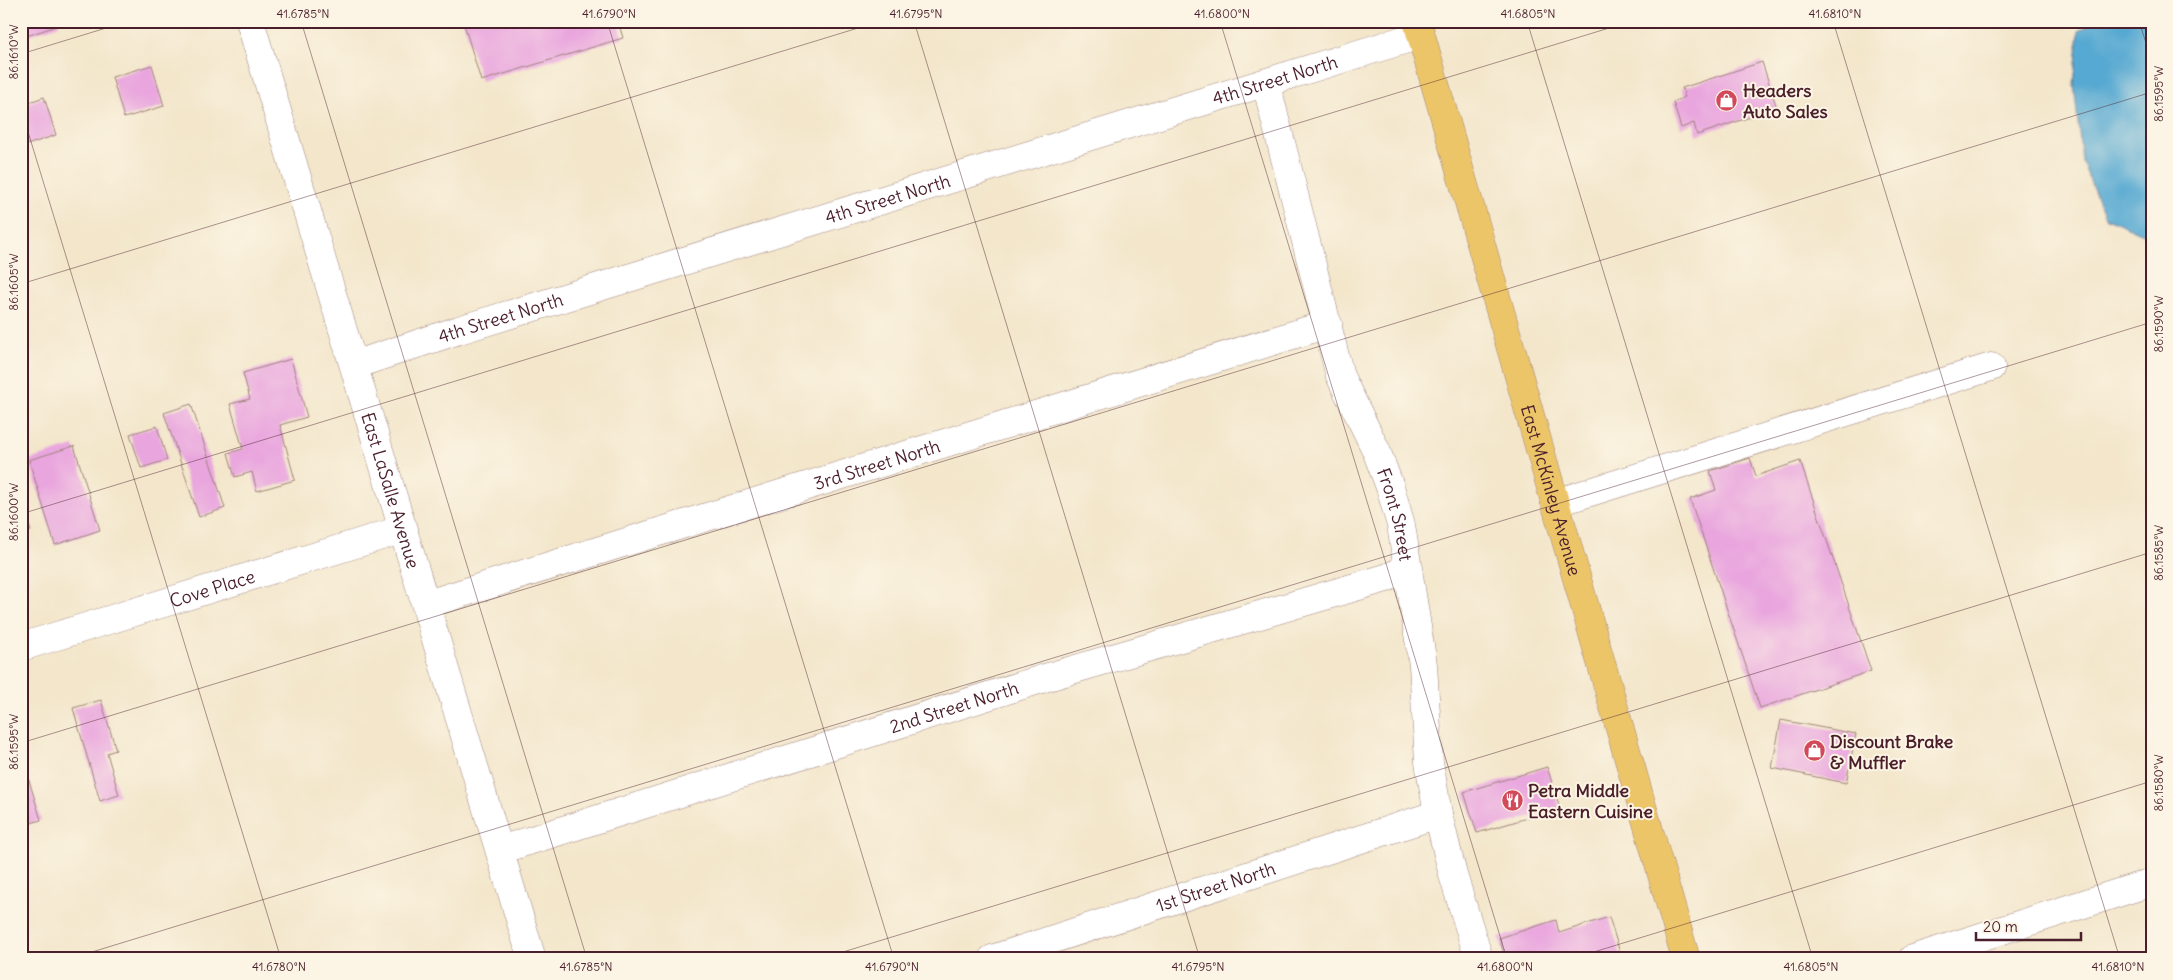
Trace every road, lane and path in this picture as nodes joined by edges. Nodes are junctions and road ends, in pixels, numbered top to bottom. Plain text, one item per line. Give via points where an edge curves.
1 (250, 21) edge
2 (1419, 28) edge
3 (1266, 83) junction
4 (1328, 324) junction
5 (354, 365) junction
6 (1991, 366) dead end
7 (1555, 503) junction
8 (404, 530) junction
9 (1409, 568) junction
10 (427, 604) junction
11 (21, 647) edge
12 (1438, 814) junction
13 (500, 850) junction
14 (2152, 882) edge
15 (532, 959) edge
16 (992, 959) edge
17 (1479, 959) edge
18 (1686, 959) edge
19 (1912, 959) edge

1 - 5 street, East LaSalle Avenue
2 - 3 street, 4th Street North
2 - 7 main road, East McKinley Avenue
3 - 4 street, Front Street
3 - 5 street, 4th Street North
4 - 9 street, Front Street via 1340,376 1390,487
4 - 10 street, 3rd Street North
5 - 8 street, East LaSalle Avenue
6 - 7 street
7 - 18 main road, East McKinley Avenue
8 - 10 street, East LaSalle Avenue
8 - 11 street, Cove Place
9 - 12 street, Front Street via 1423,665 1429,762
9 - 13 street, 2nd Street North via 1386,578 1048,677
10 - 13 street, East LaSalle Avenue
12 - 16 street, 1st Street North
12 - 17 street, Front Street
13 - 15 street, East LaSalle Avenue
14 - 19 street

